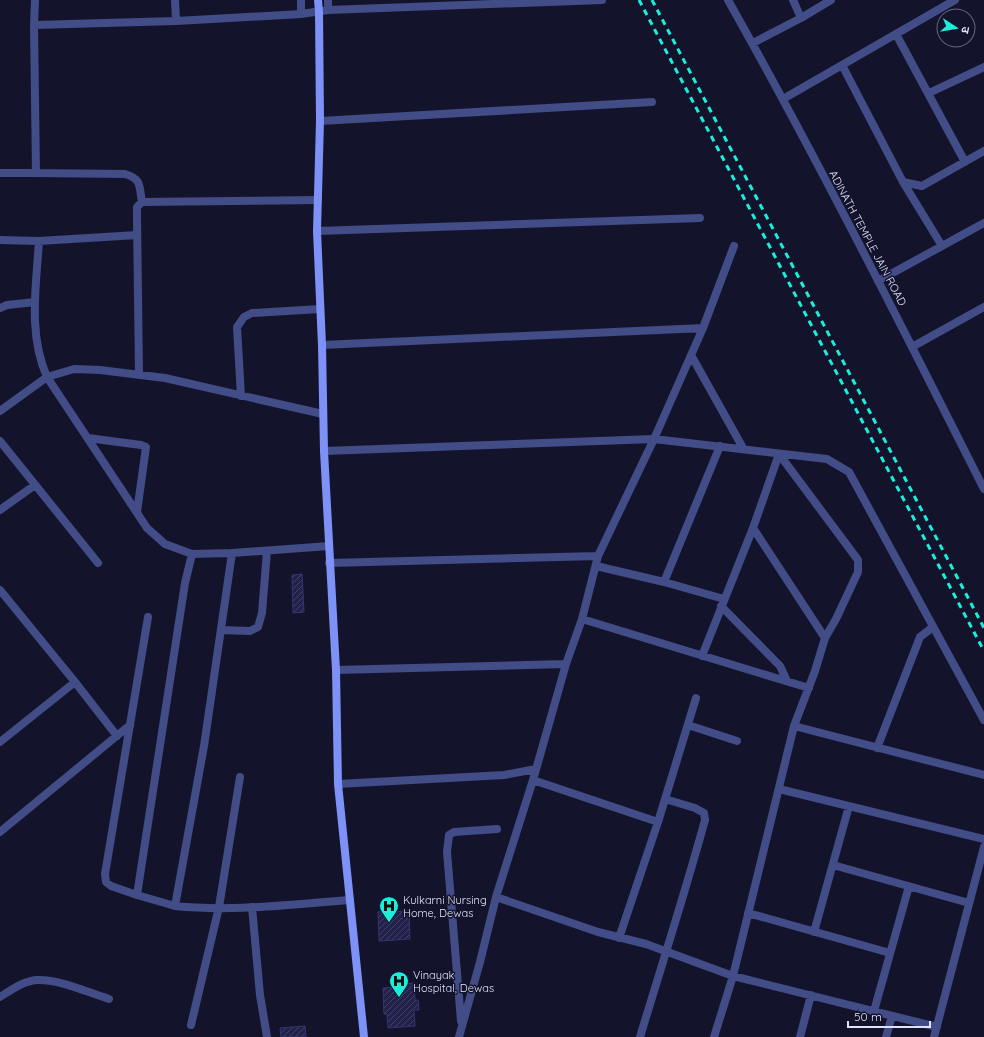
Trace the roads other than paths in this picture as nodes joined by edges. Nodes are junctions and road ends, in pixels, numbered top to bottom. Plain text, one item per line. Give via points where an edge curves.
1 (35, 0) edge
2 (175, 0) edge
3 (301, 0) edge
4 (318, 0) edge
5 (328, 0) edge
6 (602, 0) edge
7 (728, 0) edge
8 (793, 0) edge
9 (831, 0) edge
10 (955, 0) edge
11 (328, 10) junction
12 (319, 12) junction
13 (301, 14) junction
14 (802, 18) junction
15 (176, 21) junction
16 (34, 24) junction
17 (896, 34) junction
18 (753, 44) junction
19 (842, 65) junction
20 (984, 66) edge
21 (928, 93) junction
22 (783, 99) junction
23 (652, 102) dead end
24 (320, 121) junction
25 (984, 151) edge
26 (965, 162) junction
27 (0, 172) edge
28 (36, 173) junction
29 (903, 182) junction
30 (318, 200) junction
31 (142, 202) junction
32 (700, 218) dead end
33 (984, 223) edge
34 (317, 231) junction
35 (137, 235) junction
36 (0, 240) edge
37 (39, 242) junction
38 (734, 246) dead end
39 (942, 246) junction
40 (878, 281) junction
41 (35, 302) junction
42 (984, 307) edge
43 (0, 308) edge
44 (320, 309) junction
45 (703, 328) junction
46 (322, 345) junction
47 (912, 347) junction
48 (691, 355) junction
49 (139, 375) junction
50 (47, 377) junction
51 (241, 396) junction
52 (0, 411) edge
53 (323, 414) junction
54 (88, 438) junction
55 (654, 438) junction
56 (0, 441) edge
57 (720, 446) junction
58 (743, 448) junction
59 (324, 451) junction
60 (779, 454) junction
61 (35, 485) junction
62 (984, 489) edge
63 (0, 510) edge
64 (137, 512) junction
65 (753, 528) junction
66 (329, 546) junction
67 (267, 551) junction
68 (232, 553) junction
69 (192, 554) junction
70 (598, 556) junction
71 (98, 563) dead end
72 (329, 563) junction
73 (596, 566) junction
74 (664, 582) junction
75 (0, 590) edge
76 (723, 602) junction
77 (148, 617) dead end
78 (582, 620) junction
79 (933, 627) junction
80 (221, 630) junction
81 (825, 638) junction
82 (702, 656) junction
83 (566, 664) junction
84 (336, 670) junction
85 (787, 681) junction
86 (75, 682) junction
87 (809, 688) junction
88 (696, 698) dead end
89 (984, 720) edge
90 (130, 725) junction
91 (688, 725) junction
92 (794, 726) junction
93 (117, 736) junction
94 (737, 741) dead end
95 (0, 742) edge
96 (877, 748) junction
97 (536, 769) junction
98 (984, 775) edge
99 (240, 777) dead end
100 (533, 780) junction
101 (338, 784) junction
102 (779, 789) junction
103 (665, 799) junction
104 (849, 806) junction
105 (658, 822) junction
106 (497, 829) dead end
107 (0, 832) edge
108 (984, 840) edge
109 (984, 847) edge
110 (833, 865) junction
111 (909, 886) junction
112 (137, 896) junction
113 (496, 897) junction
114 (350, 900) junction
115 (969, 903) junction
116 (175, 906) junction
117 (219, 907) junction
118 (252, 907) junction
119 (748, 914) junction
120 (814, 932) junction
121 (619, 938) junction
122 (665, 951) junction
123 (890, 953) junction
124 (733, 976) junction
125 (811, 995) junction
126 (0, 997) edge
127 (109, 999) dead end
128 (874, 1011) junction
129 (892, 1016) junction
130 (192, 1025) dead end
131 (461, 1026) junction
132 (937, 1027) junction
133 (267, 1037) edge
134 (364, 1037) edge
135 (459, 1037) edge
136 (640, 1037) edge
137 (714, 1037) edge
138 (800, 1037) edge
139 (886, 1037) edge
140 (934, 1037) edge

1 - 16 street
2 - 15 street
3 - 13 street
4 - 12 street
5 - 11 street
6 - 11 street
7 - 18 street, ADINATH TEMPLE JAIN ROAD
8 - 14 street
9 - 14 street
10 - 17 street
11 - 12 street
12 - 13 street
12 - 24 street
13 - 15 street
14 - 18 street
15 - 16 street
16 - 28 street
17 - 19 street
17 - 21 street
18 - 22 street, ADINATH TEMPLE JAIN ROAD
19 - 22 street
19 - 29 street
20 - 21 street
21 - 26 street
22 - 40 street, ADINATH TEMPLE JAIN ROAD
23 - 24 street
24 - 30 street
25 - 26 street
26 - 29 street via 922,186
27 - 28 street
28 - 31 street via 134,176 138,180
29 - 39 street
30 - 31 street
30 - 34 street
31 - 35 street via 137,207
32 - 34 street
33 - 39 street
34 - 44 street
35 - 37 street
35 - 49 street
36 - 37 street
37 - 41 street
38 - 45 street
39 - 40 street
40 - 47 street, ADINATH TEMPLE JAIN ROAD
41 - 43 street
41 - 50 street via 35,335
42 - 47 street
44 - 46 street
44 - 51 street via 252,313 244,317 237,327
45 - 46 street
45 - 48 street
46 - 53 street
47 - 62 street, ADINATH TEMPLE JAIN ROAD
48 - 55 street
48 - 58 street
49 - 50 street via 74,369
49 - 51 street via 165,378
50 - 52 street
50 - 54 street
51 - 53 street
53 - 59 street
54 - 64 street
54 - 64 street via 146,447
55 - 57 street
55 - 59 street
55 - 70 street
56 - 61 street
57 - 58 street
57 - 74 street
58 - 60 street
59 - 66 street
60 - 65 street
60 - 79 street via 827,459 849,472
60 - 81 street via 858,560 858,572
61 - 63 street
61 - 71 street
64 - 69 street via 147,528 165,544
65 - 76 street
65 - 81 street
66 - 67 street
66 - 72 street
67 - 68 street
67 - 80 street via 262,613 258,627 250,631
68 - 69 street
68 - 80 street
69 - 112 street via 185,582
70 - 72 street
70 - 73 street
72 - 84 street
73 - 74 street
73 - 78 street
74 - 76 street
75 - 86 street
76 - 82 street
76 - 85 street via 780,666
77 - 90 street
78 - 82 street
78 - 83 street
79 - 89 street
79 - 96 street via 920,637
80 - 116 street via 204,746
81 - 87 street
82 - 85 street
83 - 84 street
83 - 97 street
84 - 101 street
85 - 87 street
86 - 93 street
86 - 95 street
87 - 92 street
88 - 91 street
90 - 93 street
90 - 112 street via 105,874 106,882 111,886
91 - 94 street
91 - 103 street
92 - 96 street
92 - 102 street
93 - 107 street
96 - 98 street
97 - 100 street
97 - 101 street via 504,775
99 - 117 street
100 - 105 street
100 - 113 street
101 - 114 street
102 - 104 street
102 - 119 street
103 - 105 street
103 - 122 street via 695,808 704,813 705,820
104 - 108 street
104 - 110 street
105 - 121 street
106 - 131 street via 454,832 449,836 447,852
109 - 115 street
110 - 111 street
110 - 120 street
111 - 115 street
111 - 123 street
112 - 116 street
113 - 121 street
113 - 131 street
114 - 118 street
114 - 134 street
115 - 132 street
116 - 117 street
117 - 118 street
117 - 130 street
118 - 133 street via 260,995
119 - 120 street
119 - 124 street
120 - 123 street
121 - 122 street
122 - 124 street
122 - 136 street
123 - 128 street
124 - 125 street
124 - 137 street
125 - 128 street
125 - 138 street
126 - 127 street via 20,985 36,980 57,982
128 - 129 street
129 - 132 street
129 - 139 street
131 - 135 street
132 - 140 street

